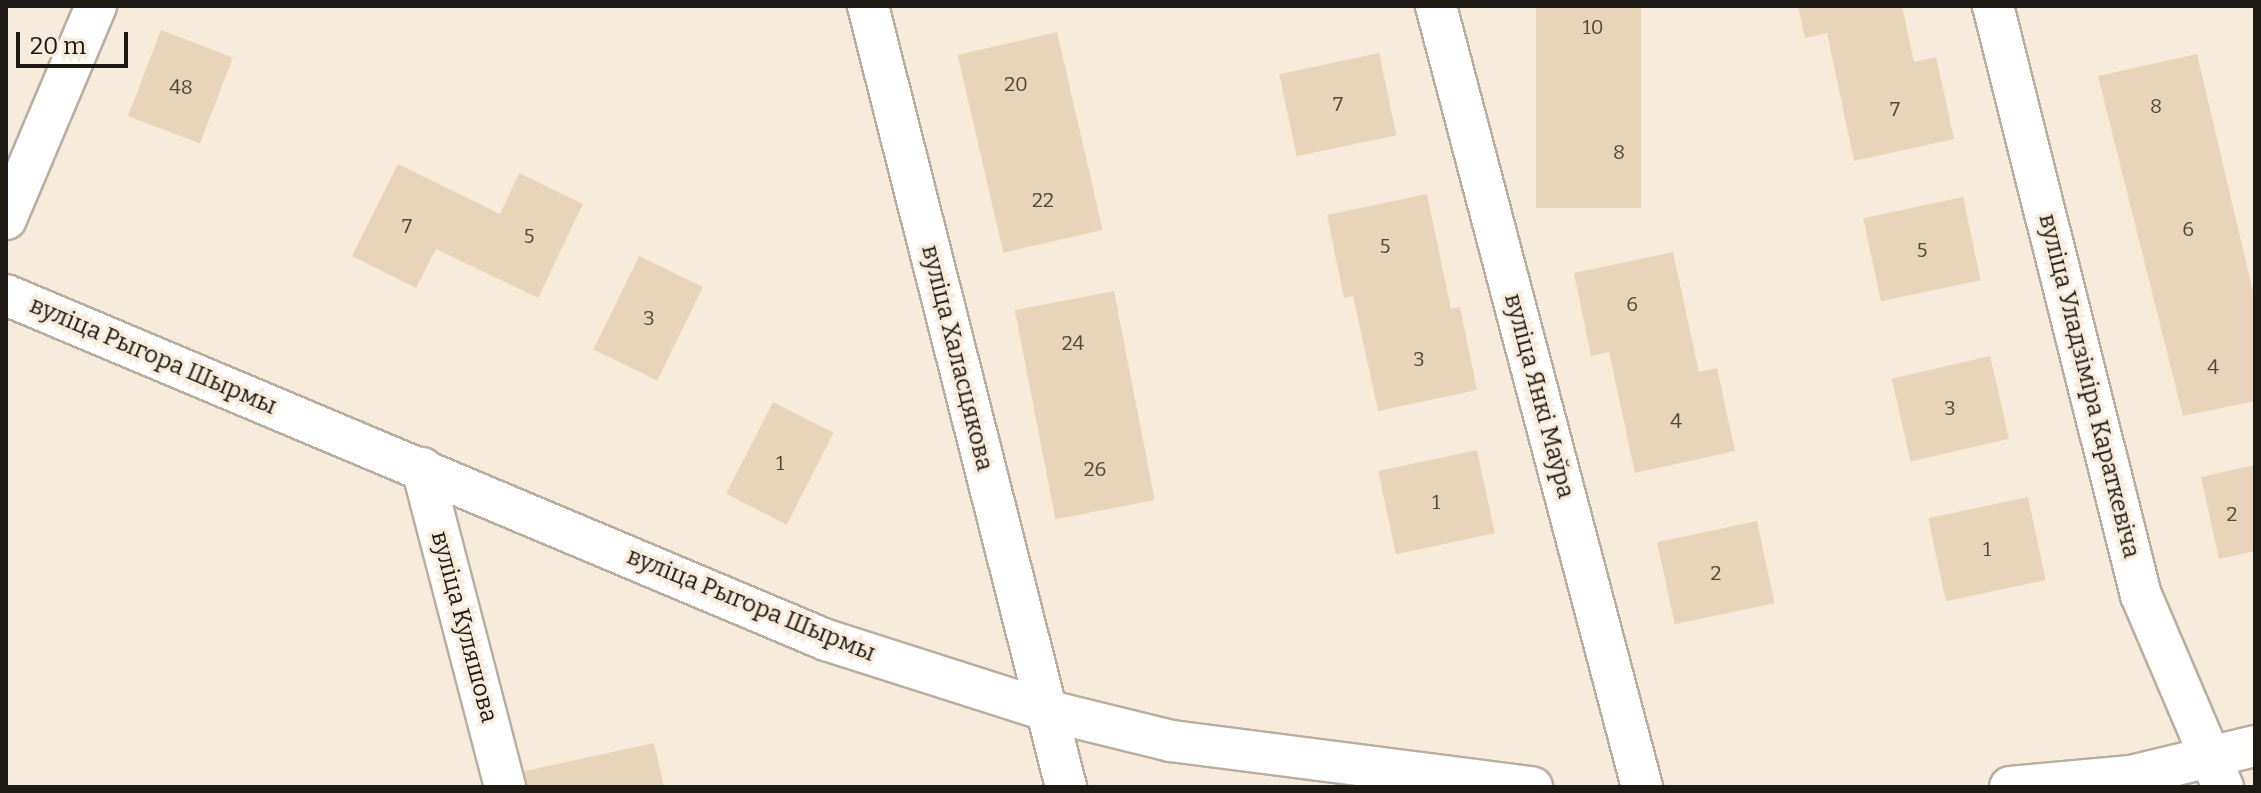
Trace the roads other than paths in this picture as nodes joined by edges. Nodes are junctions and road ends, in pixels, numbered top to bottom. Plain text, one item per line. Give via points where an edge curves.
1 (96, 6) edge
2 (868, 6) edge
3 (1436, 6) edge
4 (1993, 6) edge
5 (6, 219) edge
6 (6, 295) edge
7 (422, 468) junction
8 (1045, 710) junction
9 (2255, 746) edge
10 (2216, 772) edge
11 (499, 785) edge
12 (1066, 787) edge
13 (1532, 787) edge
14 (1642, 787) edge
15 (2010, 787) edge

1 - 5 street
2 - 8 street, вуліца Халасцякова
3 - 14 street, вуліца Янкі Маўра
4 - 10 street, вуліца Уладзіміра Караткевіча via 2141,595
6 - 7 street, вуліца Рыгора Шырмы
7 - 8 street, вуліца Рыгора Шырмы via 826,640
7 - 11 street, вуліца Куляшова
8 - 12 street, вуліца Халасцякова
8 - 13 street, вуліца Рыгора Шырмы via 1171,741
9 - 10 street
10 - 15 street

